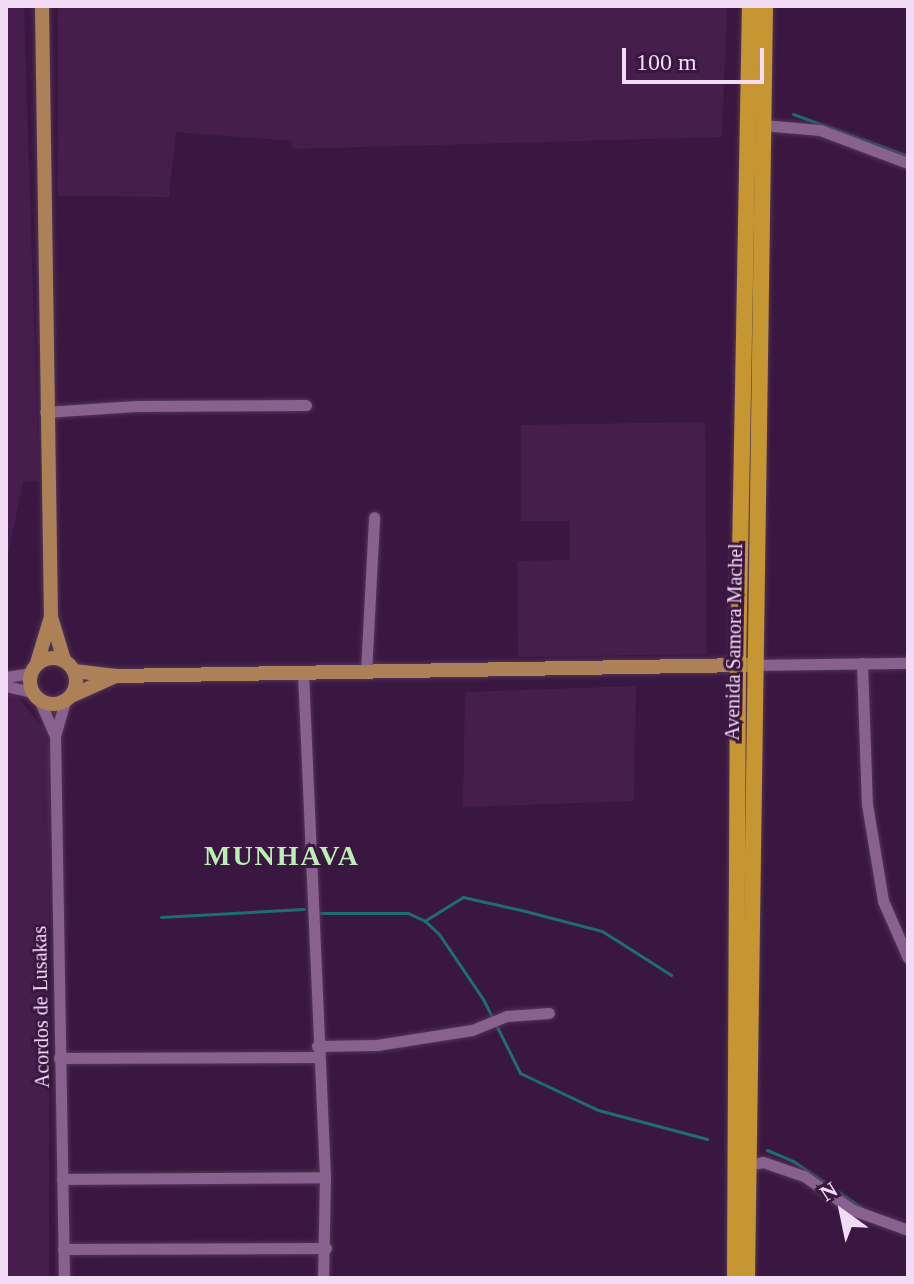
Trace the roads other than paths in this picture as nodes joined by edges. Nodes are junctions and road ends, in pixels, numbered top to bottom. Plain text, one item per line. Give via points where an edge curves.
1 (42, 6) edge
2 (750, 6) edge
3 (765, 6) edge
4 (762, 125) junction
5 (908, 163) edge
6 (306, 405) dead end
7 (45, 412) junction
8 (374, 517) dead end
9 (51, 617) junction
10 (862, 663) junction
11 (908, 663) edge
12 (738, 665) junction
13 (757, 665) junction
14 (69, 666) junction
15 (34, 668) junction
16 (366, 672) junction
17 (303, 673) junction
18 (116, 676) junction
19 (6, 677) edge
20 (6, 686) edge
21 (36, 696) junction
22 (68, 698) junction
23 (55, 736) junction
24 (908, 958) edge
25 (549, 1013) dead end
26 (317, 1051) junction
27 (59, 1058) junction
28 (748, 1165) junction
29 (325, 1177) junction
30 (62, 1179) junction
31 (908, 1230) edge
32 (326, 1248) junction
33 (63, 1249) junction
34 (64, 1278) edge
35 (323, 1278) edge
36 (735, 1278) edge
37 (747, 1278) edge

1 - 7 main road
2 - 12 highway, Avenida Samora Machel
3 - 4 highway, Avenida Samora Machel
4 - 5 street via 820,130
4 - 13 highway, Avenida Samora Machel via 753,637
6 - 7 street
7 - 9 main road
8 - 16 street
9 - 14 main road
9 - 15 main road
10 - 11 street
10 - 13 street
10 - 24 street via 861,760 867,804 883,901
12 - 13 main road
12 - 16 main road
12 - 36 highway, Avenida Samora Machel
13 - 28 highway, Avenida Samora Machel
14 - 15 main road via 50,658
14 - 18 main road
14 - 22 main road
15 - 19 street
15 - 21 main road
16 - 17 main road
17 - 18 main road
17 - 26 street
18 - 22 main road
20 - 21 street
21 - 22 main road via 52,704
21 - 23 street
22 - 23 street
23 - 27 street, Acordos de Lusakas
25 - 26 street via 507,1016 472,1030
26 - 27 street
26 - 29 street
27 - 30 street, Acordos de Lusakas
28 - 31 street via 763,1162 804,1176 853,1210
28 - 37 highway, Avenida Samora Machel
29 - 30 street
29 - 32 street
30 - 33 street, Acordos de Lusakas
32 - 33 street
32 - 35 street
33 - 34 street, Acordos de Lusakas

